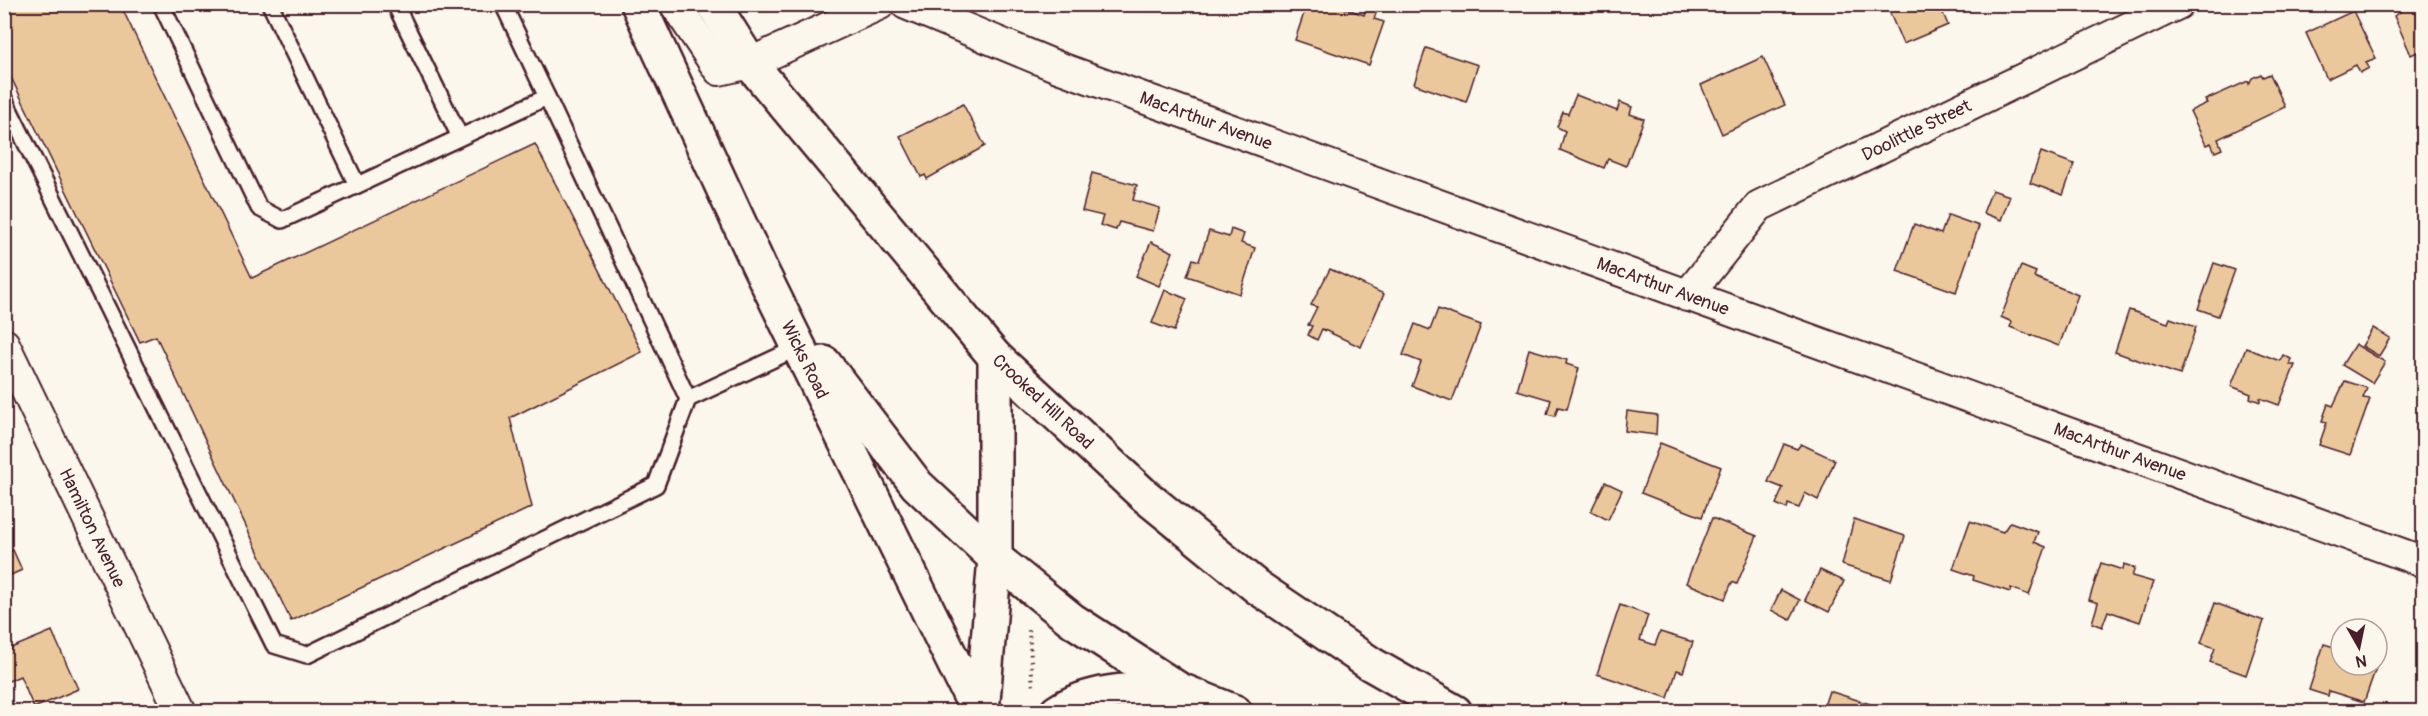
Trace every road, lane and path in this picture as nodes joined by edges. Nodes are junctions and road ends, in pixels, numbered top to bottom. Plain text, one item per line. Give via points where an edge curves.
1 (161, 4) edge
2 (270, 4) edge
3 (396, 4) edge
4 (503, 4) edge
5 (638, 4) edge
6 (675, 4) edge
7 (712, 4) edge
8 (880, 4) edge
9 (906, 4) edge
10 (2178, 4) edge
11 (750, 63) junction
12 (547, 97) junction
13 (4, 99) edge
14 (460, 137) junction
15 (357, 185) junction
16 (759, 266) junction
17 (1687, 296) junction
18 (4, 344) edge
19 (799, 347) junction
20 (995, 357) junction
21 (13, 385) edge
22 (688, 399) junction
23 (2419, 554) edge
24 (995, 558) junction
25 (1028, 619) dead end
26 (1179, 688) junction
27 (1033, 689) dead end
28 (181, 711) edge
29 (980, 711) edge
30 (1057, 711) edge
31 (1235, 711) edge
32 (1455, 711) edge

1 - 15 lane via 259,208 282,220
2 - 15 lane
3 - 14 lane
4 - 12 lane
5 - 16 main road, Wicks Road
6 - 11 street via 719,70
7 - 11 main road, Crooked Hill Road
8 - 11 street
9 - 17 street, MacArthur Avenue via 1059,68
10 - 17 street, Doolittle Street via 1759,206
11 - 20 main road, Crooked Hill Road
12 - 14 lane
12 - 22 lane
13 - 22 lane via 274,645 307,655 656,485
14 - 15 lane
16 - 19 main road, Wicks Road
16 - 24 main road via 834,378 917,486
17 - 23 street, MacArthur Avenue
18 - 21 street, Hamilton Avenue
19 - 22 lane
19 - 29 main road, Wicks Road
20 - 24 main road, Wicks Road
20 - 32 main road, Crooked Hill Road via 1144,495 1257,587 1371,664
21 - 28 street, Hamilton Avenue
24 - 26 main road via 1072,620
24 - 29 main road, Wicks Road
25 - 27 path
26 - 30 main road via 1112,692 1071,702
26 - 31 main road

